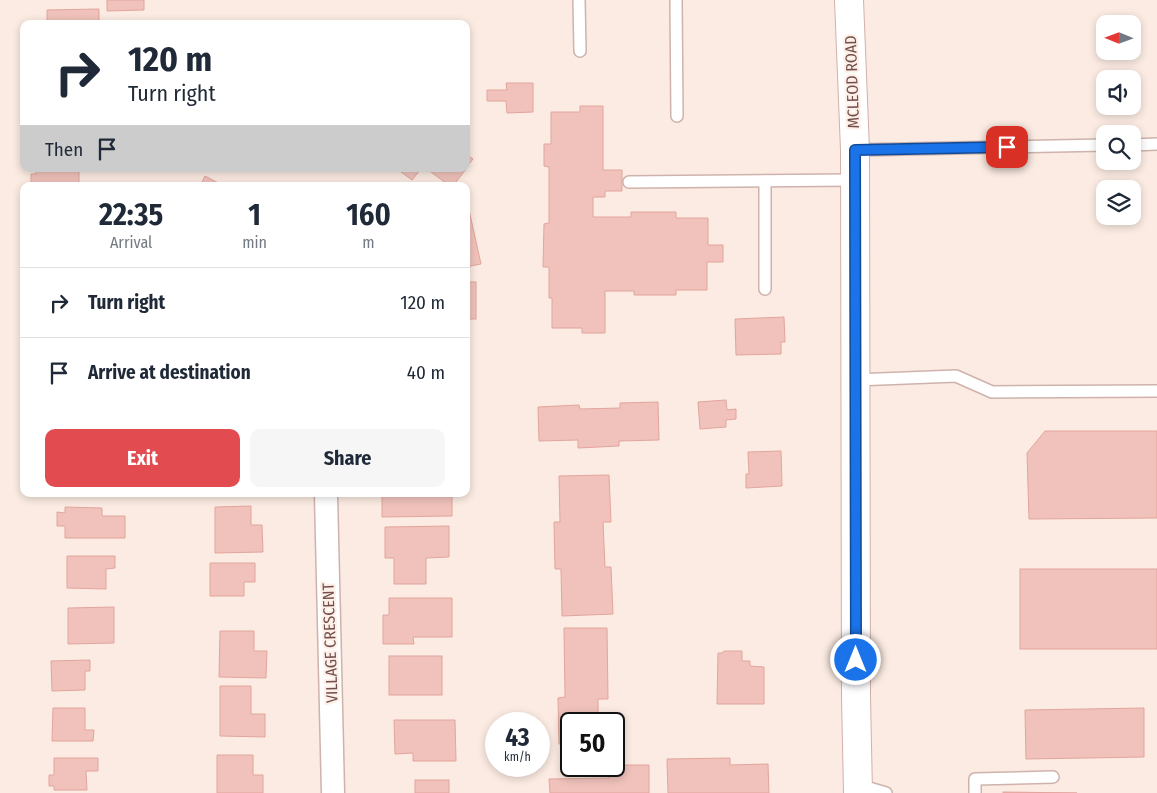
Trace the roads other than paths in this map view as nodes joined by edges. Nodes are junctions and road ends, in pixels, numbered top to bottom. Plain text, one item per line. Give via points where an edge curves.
1 (579, 0) edge
2 (676, 0) edge
3 (849, 0) edge
4 (580, 50) dead end
5 (677, 116) dead end
6 (1157, 144) edge
7 (1096, 145) edge
8 (1141, 145) edge
9 (855, 150) junction
10 (855, 180) junction
11 (765, 181) junction
12 (629, 182) dead end
13 (765, 290) dead end
14 (855, 380) junction
15 (1157, 391) edge
16 (326, 497) edge
17 (1053, 776) dead end
18 (858, 789) edge
19 (334, 793) edge
20 (886, 793) edge
21 (975, 793) edge

1 - 4 lane
2 - 5 lane
3 - 9 main road, MCLEOD ROAD
6 - 8 lane
7 - 9 lane
9 - 10 main road, MCLEOD ROAD
10 - 11 lane
10 - 14 main road, MCLEOD ROAD
11 - 12 lane
11 - 13 lane
14 - 15 lane via 956,376 992,392
14 - 18 main road, MCLEOD ROAD
16 - 19 street, VILLAGE CRESCENT
17 - 21 lane via 975,779
18 - 20 lane

